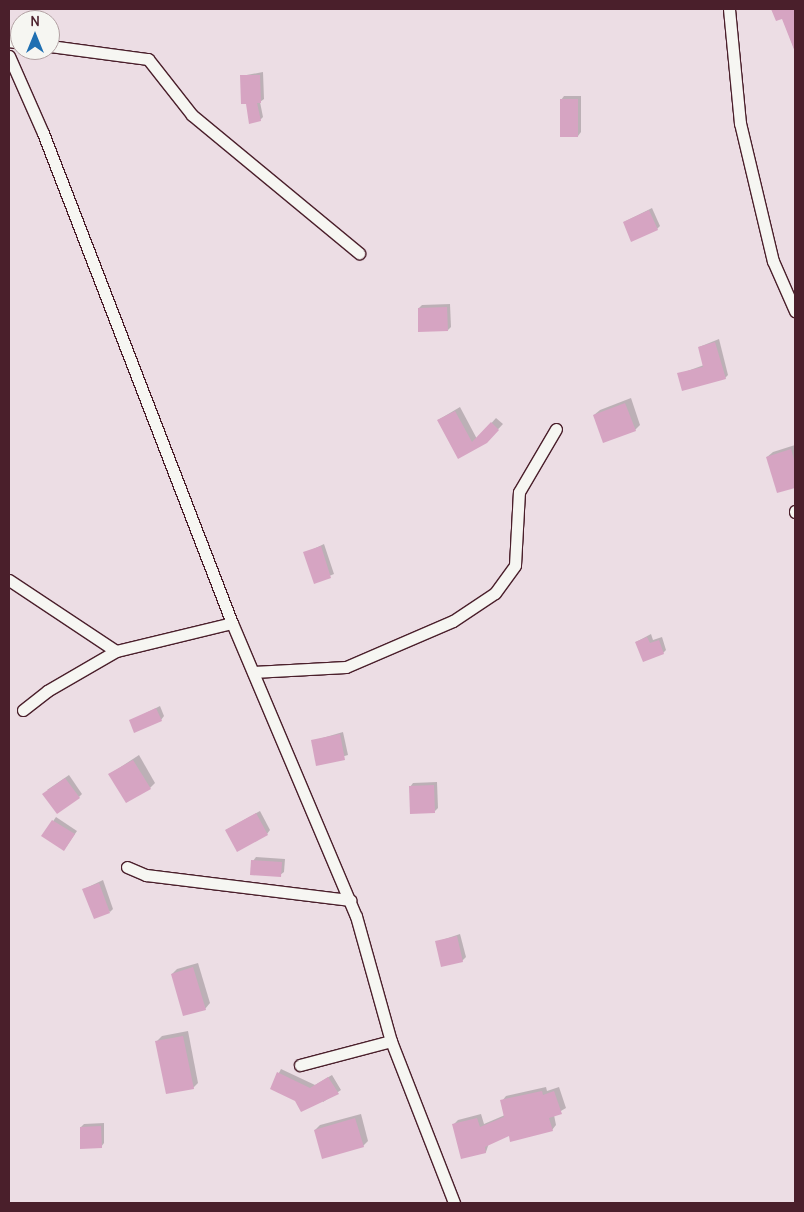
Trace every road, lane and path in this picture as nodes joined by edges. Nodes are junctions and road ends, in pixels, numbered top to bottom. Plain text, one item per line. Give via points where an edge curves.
1 (729, 9) edge
2 (60, 47) edge
3 (9, 56) edge
4 (359, 253) dead end
5 (795, 311) edge
6 (556, 429) dead end
7 (9, 580) edge
8 (232, 623) junction
9 (116, 651) junction
10 (253, 672) junction
11 (23, 710) dead end
12 (127, 866) dead end
13 (350, 900) junction
14 (391, 1041) junction
15 (300, 1065) dead end
16 (454, 1203) edge

1 - 5 street via 740,123 773,261
2 - 4 street via 148,59 192,115
3 - 8 street via 43,133
6 - 10 street via 519,492 515,566 495,593 453,622 346,667
7 - 9 street
8 - 9 street
8 - 10 street
9 - 11 street via 47,691
10 - 13 street
12 - 13 street via 146,875
13 - 14 street
14 - 15 street
14 - 16 street

